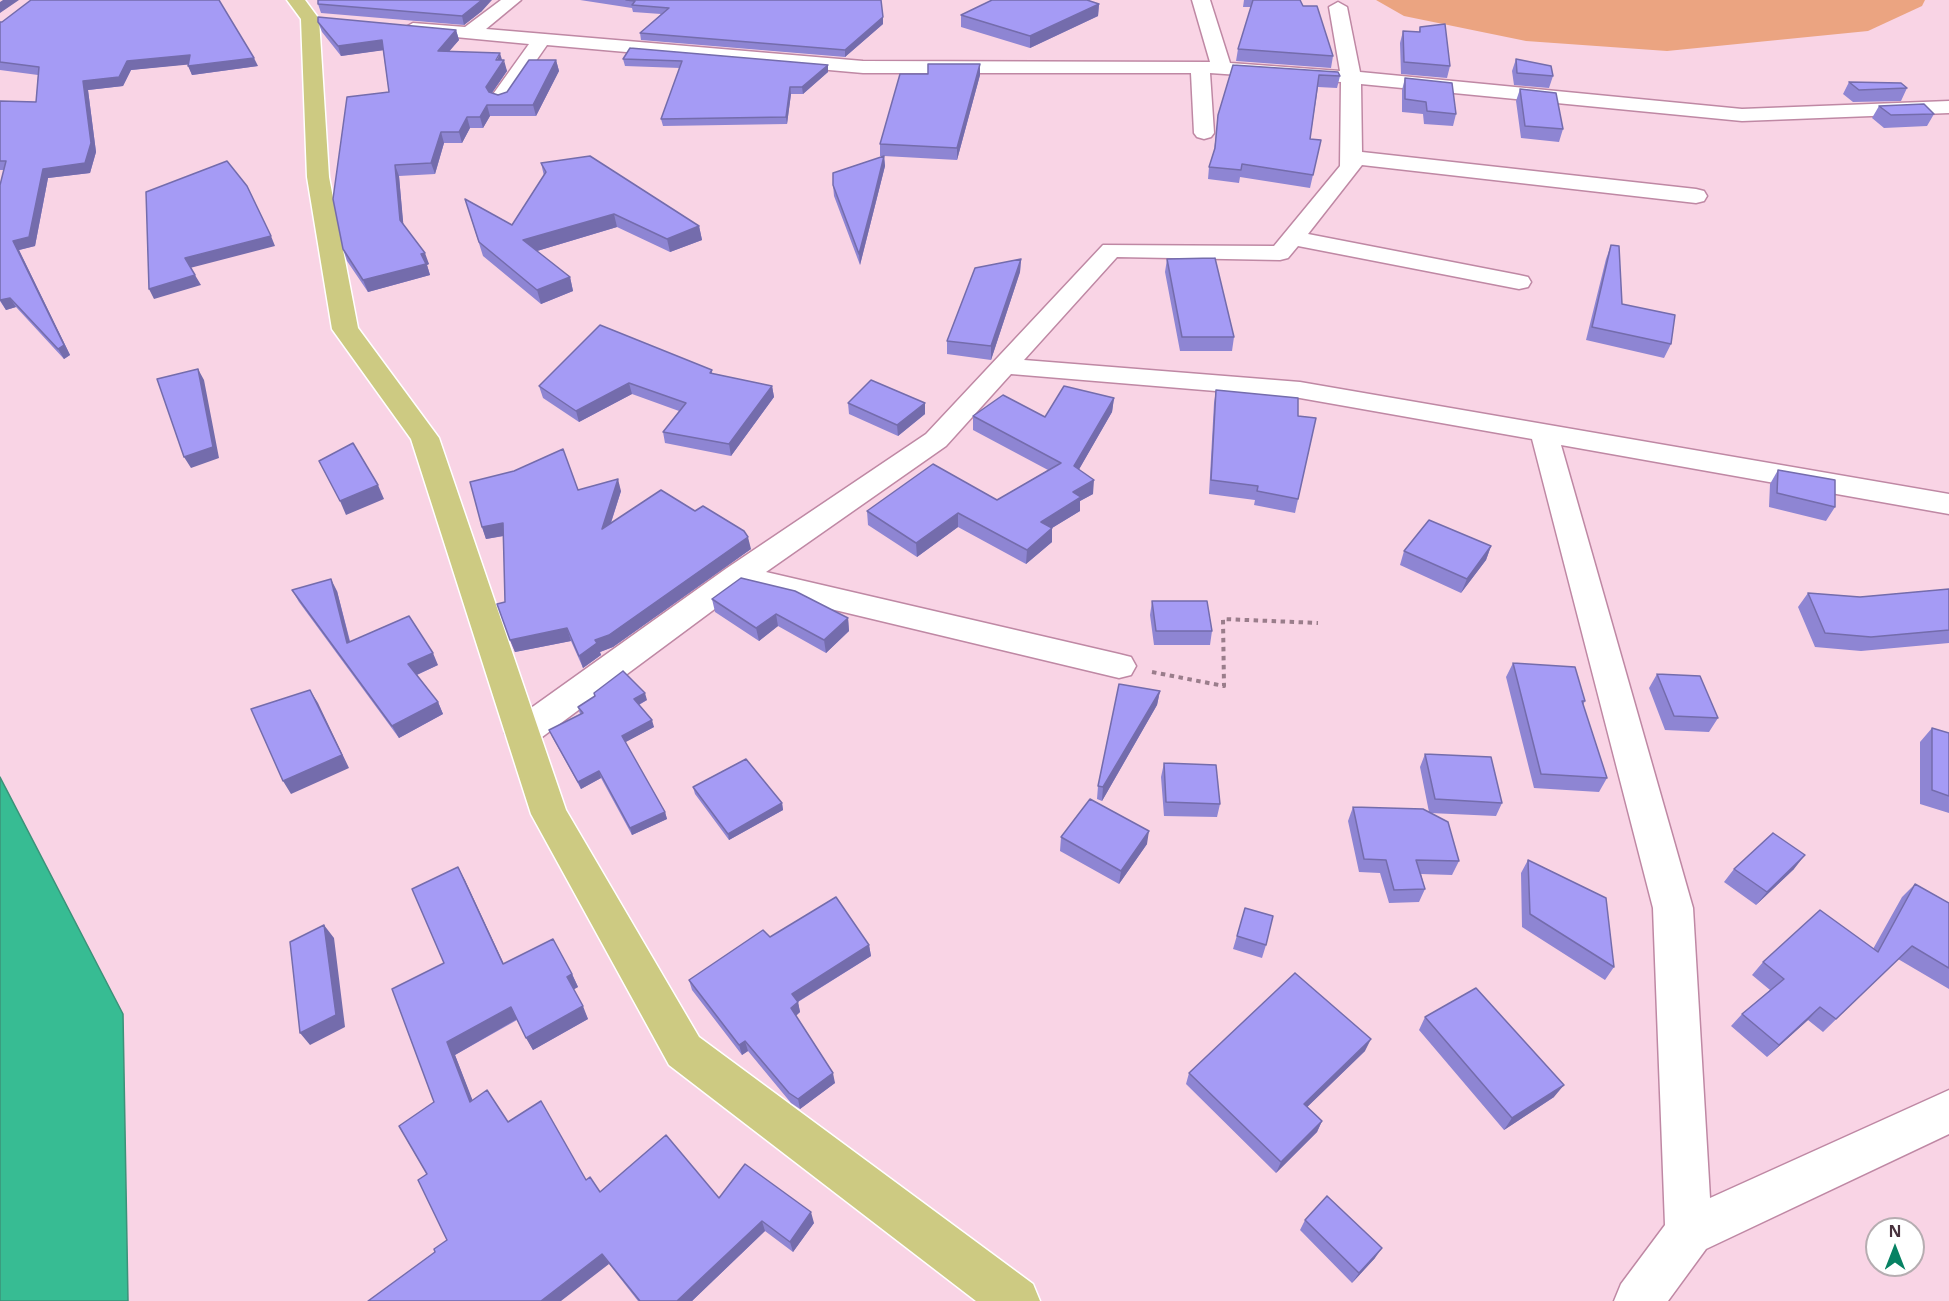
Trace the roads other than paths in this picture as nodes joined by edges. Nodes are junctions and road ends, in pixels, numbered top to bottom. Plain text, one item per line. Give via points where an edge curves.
1 (512, 0) edge
2 (1201, 0) edge
3 (1338, 7) dead end
4 (313, 14) edge
5 (390, 26) edge
6 (469, 33) junction
7 (543, 39) junction
8 (1200, 67) junction
9 (1222, 69) junction
10 (1351, 77) junction
11 (501, 97) edge
12 (1949, 107) edge
13 (1204, 133) dead end
14 (1351, 157) junction
15 (1696, 196) dead end
16 (1293, 238) junction
17 (1519, 282) dead end
18 (1005, 366) junction
19 (1544, 433) junction
20 (1949, 504) edge
21 (738, 576) junction
22 (1119, 666) road end
23 (522, 733) junction
24 (1949, 1111) edge
25 (1689, 1232) junction
26 (1016, 1301) edge
27 (1638, 1301) edge

1 - 6 street
2 - 9 street
3 - 10 street
4 - 23 main road via 318,177 345,329 425,438
5 - 6 street
6 - 7 street
7 - 8 street via 863,67
7 - 11 street
8 - 9 street
8 - 13 street
9 - 10 street
10 - 12 street via 1742,115
10 - 14 street
14 - 15 street
14 - 16 street via 1351,167
16 - 17 street
16 - 18 street via 1280,253 1111,250
18 - 19 street via 1300,390
18 - 21 street via 936,440
19 - 20 street
19 - 25 street via 1673,908
21 - 22 street
21 - 23 street
23 - 26 main road via 549,814 684,1051
24 - 25 street
25 - 27 street

